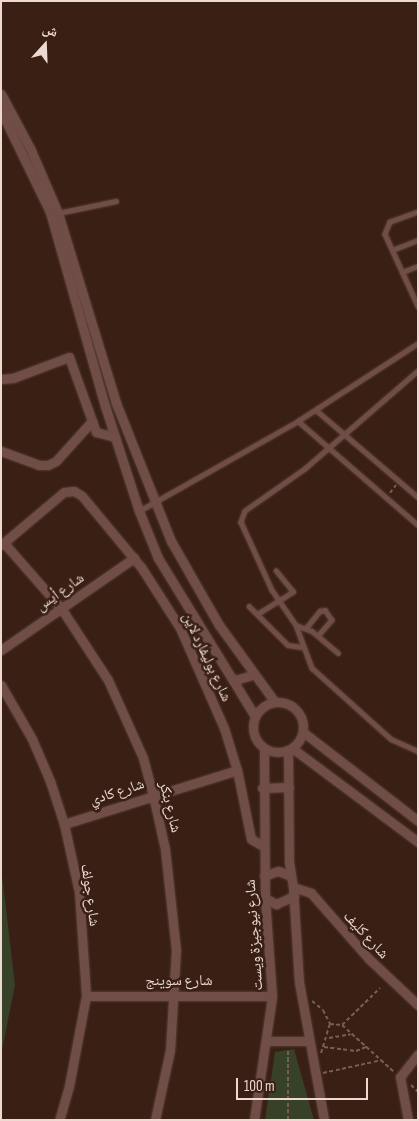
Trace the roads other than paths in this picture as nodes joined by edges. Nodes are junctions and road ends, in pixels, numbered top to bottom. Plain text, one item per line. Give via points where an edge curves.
1 (1, 94) edge
2 (1, 111) edge
3 (116, 201) dead end
4 (58, 212) junction
5 (418, 212) edge
6 (418, 240) edge
7 (392, 250) junction
8 (418, 266) edge
9 (402, 272) junction
10 (415, 294) edge
11 (418, 306) edge
12 (418, 343) edge
13 (418, 371) edge
14 (1, 379) edge
15 (316, 410) junction
16 (92, 421) junction
17 (298, 421) junction
18 (345, 434) junction
19 (114, 437) junction
20 (328, 448) junction
21 (1, 451) edge
22 (418, 498) edge
23 (154, 504) junction
24 (139, 511) junction
25 (418, 526) edge
26 (3, 544) edge
27 (134, 558) junction
28 (276, 571) dead end
29 (280, 602) junction
30 (249, 606) dead end
31 (60, 608) junction
32 (259, 613) junction
33 (296, 625) junction
34 (306, 628) junction
35 (318, 636) junction
36 (303, 647) junction
37 (1, 650) edge
38 (338, 654) dead end
39 (253, 675) junction
40 (235, 680) junction
41 (1, 685) edge
42 (276, 702) junction
43 (255, 716) junction
44 (303, 732) junction
45 (264, 748) junction
46 (290, 749) junction
47 (418, 751) edge
48 (237, 770) junction
49 (289, 787) junction
50 (262, 788) junction
51 (153, 795) junction
52 (245, 804) junction
53 (263, 804) junction
54 (418, 821) edge
55 (64, 824) junction
56 (418, 842) edge
57 (264, 846) junction
58 (264, 876) junction
59 (291, 876) junction
60 (294, 891) junction
61 (265, 898) junction
62 (175, 994) junction
63 (86, 996) junction
64 (272, 996) junction
65 (418, 1006) edge
66 (308, 1041) junction
67 (268, 1042) junction
68 (418, 1054) edge
69 (59, 1120) edge
70 (156, 1120) edge
71 (254, 1120) edge
72 (324, 1120) edge
73 (408, 1120) edge

1 - 4 street via 30,148
2 - 19 street via 32,169 53,220
3 - 4 lane
4 - 23 street via 116,403
5 - 7 lane via 387,225 385,234
6 - 7 lane
7 - 9 lane
8 - 9 lane
9 - 10 lane
10 - 11 lane
12 - 15 lane
13 - 18 lane
14 - 16 street via 13,378 69,357
15 - 17 lane
15 - 18 lane
16 - 19 street via 99,434
16 - 21 street via 60,457 48,465 39,465
17 - 20 lane
17 - 23 lane
18 - 20 lane
18 - 22 lane
19 - 24 street
20 - 25 lane
20 - 29 lane via 290,481 245,511 241,518 241,526
23 - 24 lane
23 - 39 street via 194,584
24 - 40 street via 173,584
26 - 27 street, شارع بوليفارد لاين via 64,492 74,491 82,496
26 - 31 street, شارع بنكر
27 - 31 street, شارع أيس
27 - 48 street, شارع بوليفارد لاين via 161,597 196,661 224,728
28 - 29 lane via 293,590
29 - 32 lane
29 - 33 lane
30 - 32 lane
31 - 37 street, شارع أيس
31 - 51 street, شارع بنكر via 86,643 120,703 143,758
32 - 36 lane via 288,645
33 - 34 lane
33 - 36 lane
34 - 35 lane
34 - 35 lane via 320,611 325,610 332,620
35 - 38 lane
36 - 47 lane via 307,660 324,682 391,739
39 - 40 street
39 - 42 street
40 - 43 street
41 - 55 street, شارع جولف via 32,739
42 - 43 street via 264,706
42 - 44 street via 297,710
43 - 45 street via 253,733
44 - 46 street
44 - 54 street
45 - 46 street via 273,752
45 - 50 street, شارع نيوجيزة ويست
46 - 49 street
46 - 56 street
48 - 51 street, شارع كادي
48 - 52 street, شارع بوليفارد لاين
49 - 50 street
49 - 59 street
50 - 53 street, شارع نيوجيزة ويست
51 - 55 street, شارع كادي
51 - 62 street, شارع بنكر via 172,899
52 - 53 street
52 - 57 street, شارع بوليفارد لاين via 252,841
53 - 57 street, شارع نيوجيزة ويست
55 - 63 street, شارع جولف via 79,892
57 - 58 street, شارع نيوجيزة ويست
58 - 59 street via 278,872
58 - 61 street, شارع نيوجيزة ويست
59 - 60 street
60 - 61 street via 276,904
60 - 65 street, شارع كليف via 311,893 369,959
60 - 66 street via 298,982
61 - 64 street, شارع نيوجيزة ويست
62 - 63 street, شارع سوينج
62 - 64 street, شارع سوينج
62 - 70 street, شارع بنكر via 170,1050
63 - 69 street, شارع جولف via 69,1086
64 - 67 street, شارع نيوجيزة ويست
66 - 67 street
66 - 72 street
67 - 71 street, شارع نيوجيزة ويست
68 - 73 street via 400,1076

